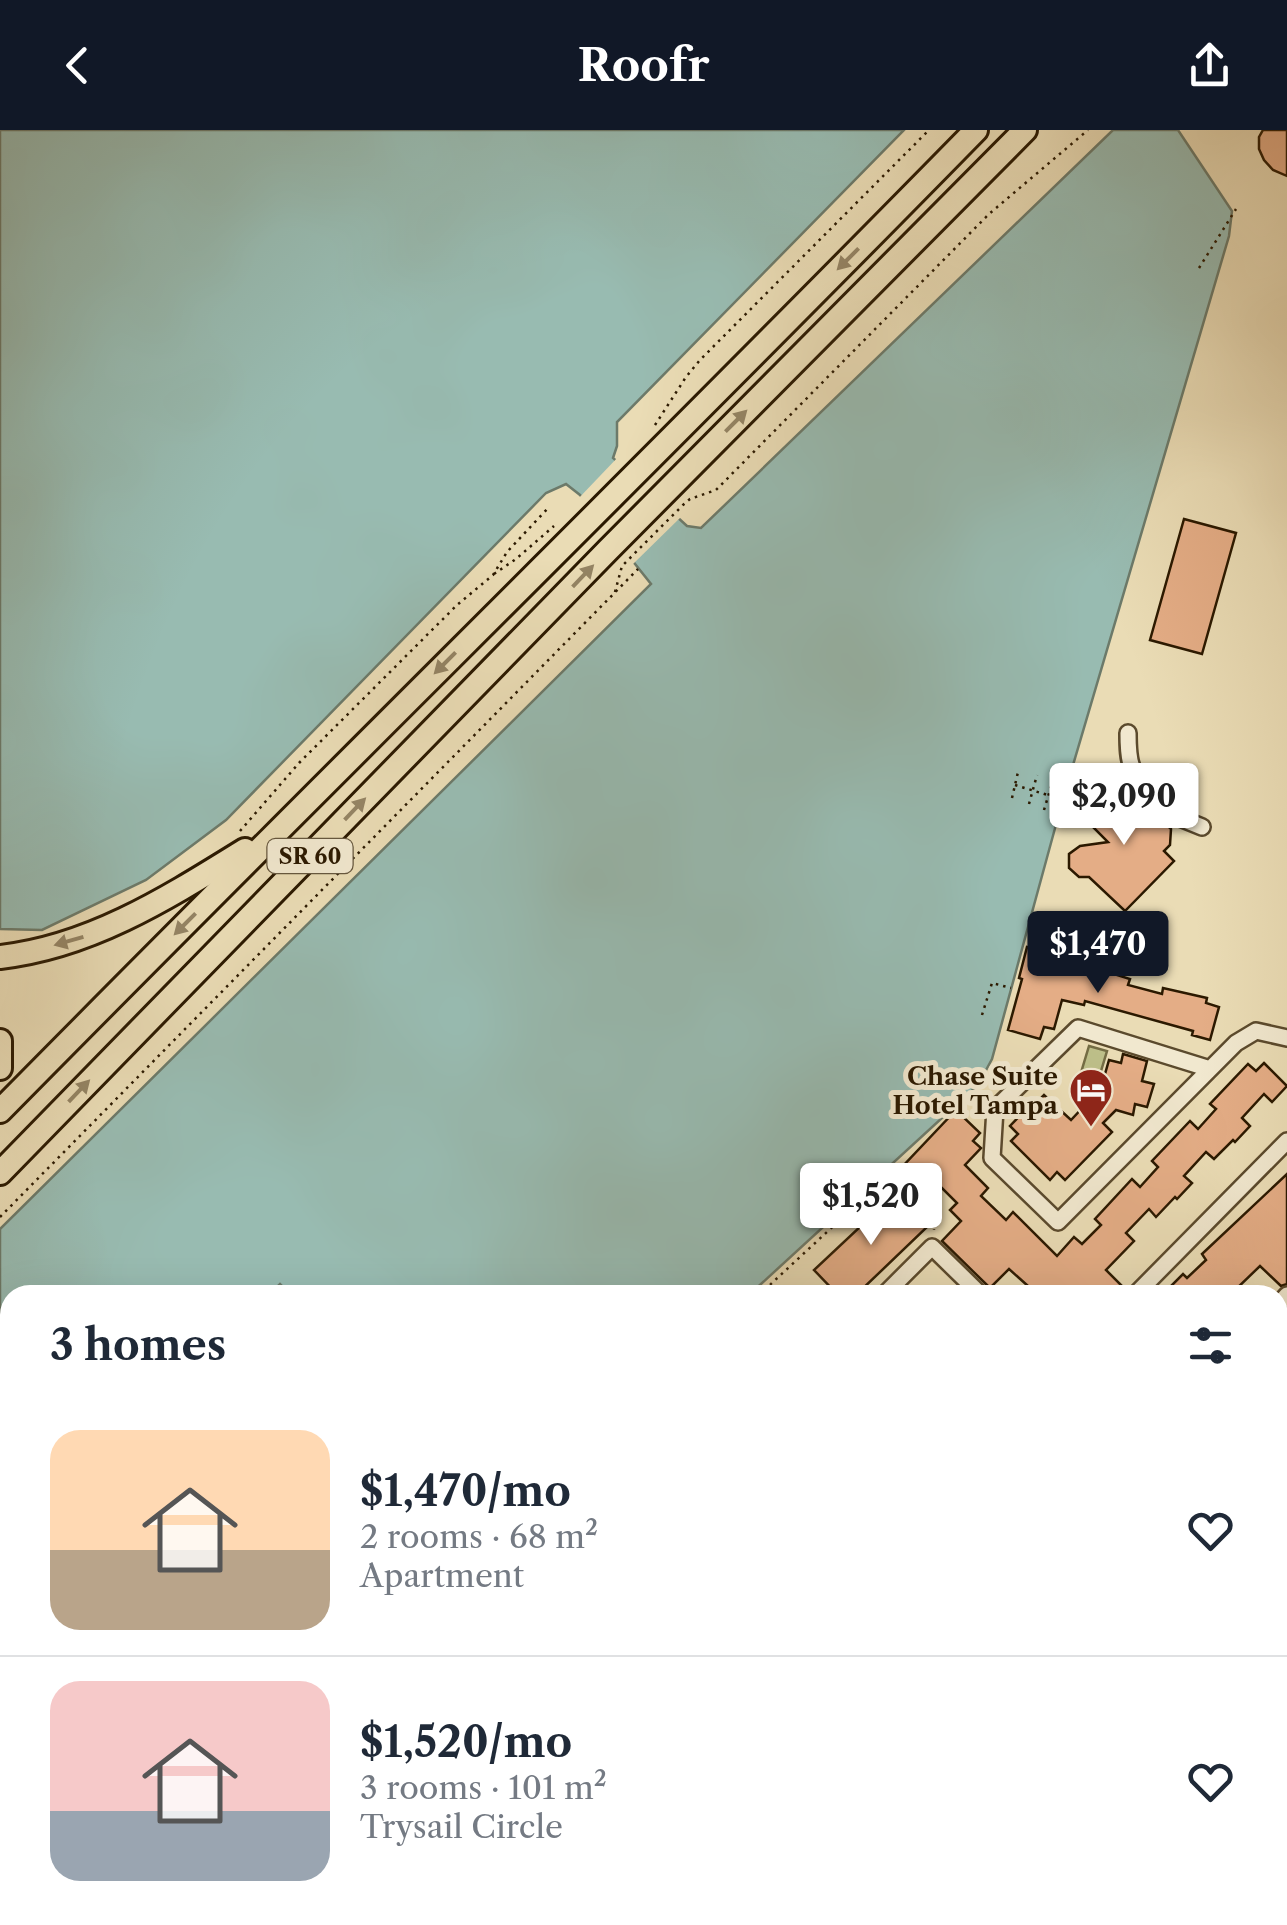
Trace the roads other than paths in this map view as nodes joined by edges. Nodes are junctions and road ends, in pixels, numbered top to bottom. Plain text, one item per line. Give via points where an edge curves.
1 (976, 130) edge
2 (1004, 130) edge
3 (1025, 130) edge
4 (961, 194) junction
5 (1128, 733) dead end
6 (1202, 827) dead end
7 (278, 829) junction
8 (0, 957) edge
9 (1287, 1038) edge
10 (0, 1041) edge
11 (0, 1068) edge
12 (1210, 1069) junction
13 (0, 1111) edge
14 (1287, 1141) edge
15 (0, 1172) edge
16 (894, 1285) edge
17 (972, 1285) edge
18 (1144, 1285) edge

1 -> 7 highway, SR 60
2 - 4 highway
3 - 4 highway, SR 60
15 -> 4 highway, SR 60 via 675,498
5 - 6 street via 1135,774 1176,816
7 -> 8 highway via 156,905 83,937
7 -> 13 highway, SR 60
9 - 12 street via 1250,1032
10 - 11 highway
12 - 12 street via 1058,1222 992,1158 995,1110 1078,1028
14 - 18 street
16 - 17 street via 932,1247

